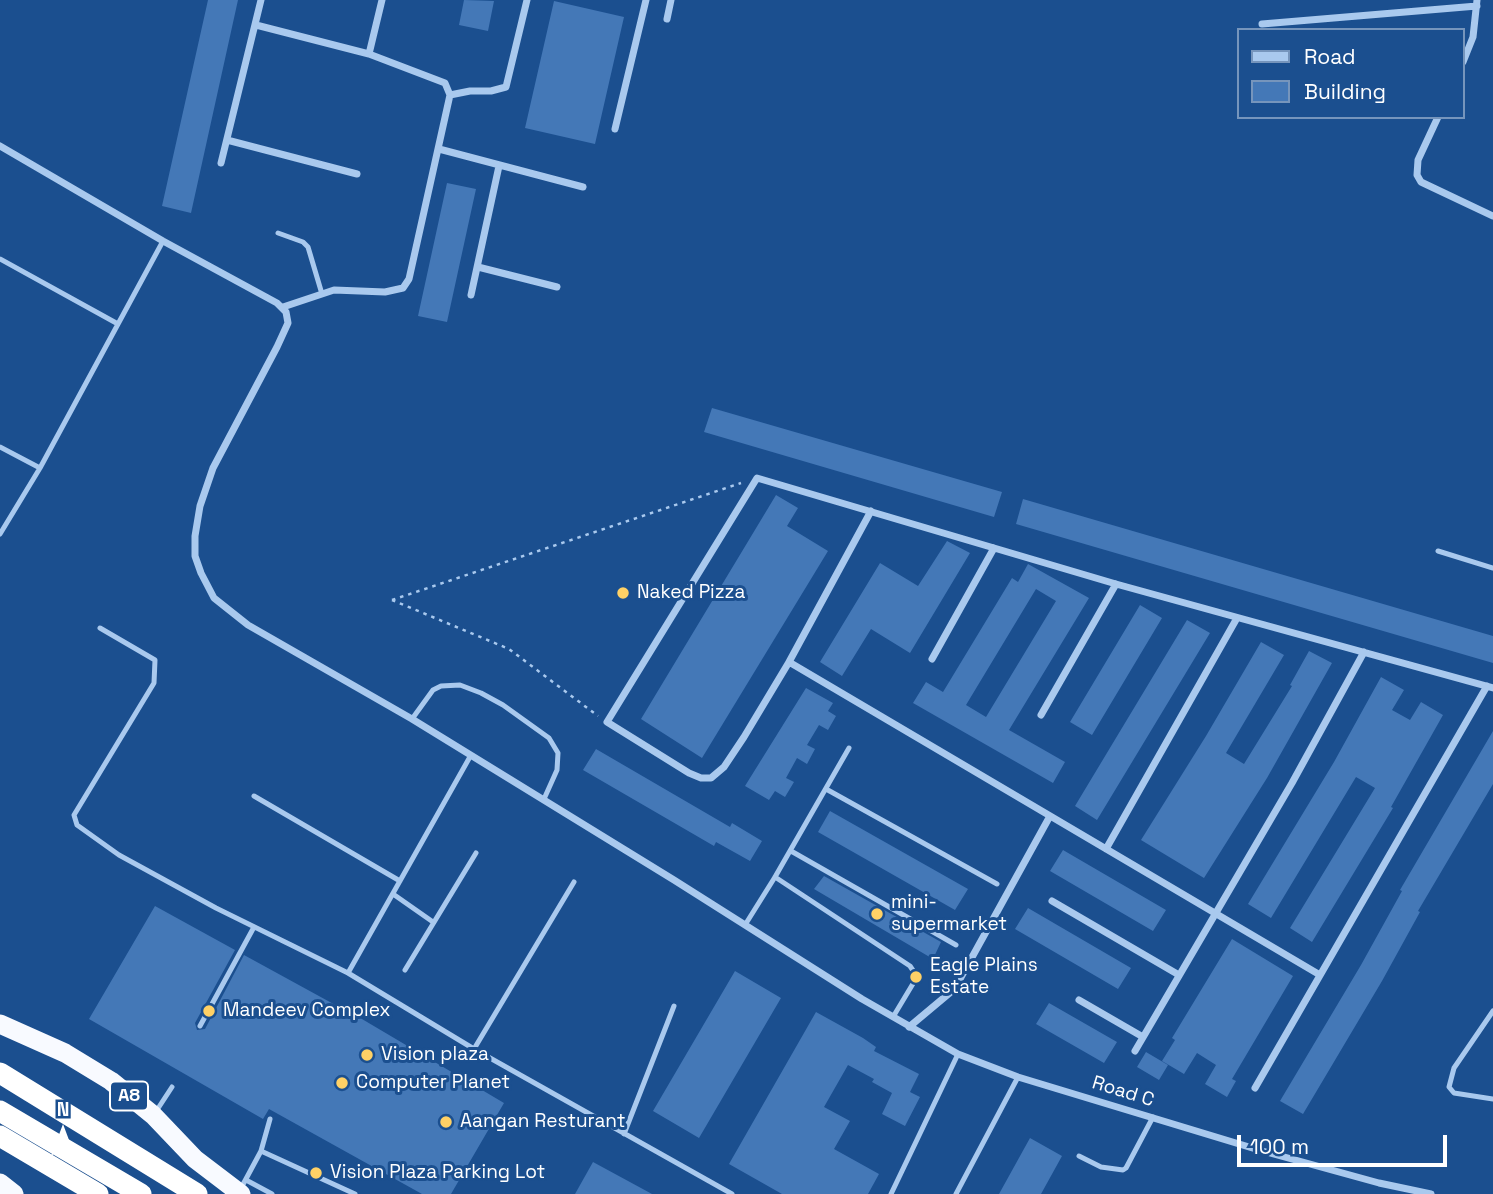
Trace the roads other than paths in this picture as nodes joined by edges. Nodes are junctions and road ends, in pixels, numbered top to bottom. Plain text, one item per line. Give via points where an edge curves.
1 (261, 0) edge
2 (382, 0) edge
3 (527, 0) edge
4 (646, 0) edge
5 (671, 0) edge
6 (1477, 3) edge
7 (667, 19) dead end
8 (1262, 24) dead end
9 (256, 25) junction
10 (369, 54) junction
11 (1465, 57) edge
12 (450, 95) junction
13 (1437, 119) edge
14 (615, 129) dead end
15 (227, 140) junction
16 (0, 146) edge
17 (439, 149) junction
18 (221, 163) dead end
19 (499, 166) junction
20 (357, 174) dead end
21 (583, 187) dead end
22 (1493, 216) edge
23 (278, 233) dead end
24 (163, 241) junction
25 (0, 258) edge
26 (478, 267) junction
27 (557, 286) dead end
28 (322, 294) junction
29 (471, 295) dead end
30 (283, 307) junction
31 (118, 324) junction
32 (0, 447) edge
33 (40, 468) junction
34 (871, 511) junction
35 (0, 534) edge
36 (994, 548) junction
37 (1438, 551) dead end
38 (1493, 568) edge
39 (1116, 584) junction
40 (1237, 618) junction
41 (100, 628) dead end
42 (1364, 652) junction
43 (932, 659) dead end
44 (789, 662) junction
45 (1490, 687) edge
46 (1041, 715) dead end
47 (412, 719) junction
48 (849, 748) dead end
49 (471, 755) junction
50 (826, 789) junction
51 (254, 796) dead end
52 (544, 799) junction
53 (1050, 816) junction
54 (1106, 849) junction
55 (791, 851) junction
56 (476, 853) dead end
57 (775, 877) junction
58 (400, 881) junction
59 (574, 882) dead end
60 (997, 884) dead end
61 (393, 894) junction
62 (1052, 901) dead end
63 (1215, 911) junction
64 (433, 922) junction
65 (745, 925) junction
66 (254, 927) junction
67 (956, 945) dead end
68 (405, 970) dead end
69 (348, 973) junction
70 (1179, 975) junction
71 (1320, 975) junction
72 (1079, 1000) dead end
73 (674, 1006) dead end
74 (1493, 1011) edge
75 (893, 1017) junction
76 (0, 1024) edge
77 (200, 1026) dead end
78 (909, 1027) junction
79 (1143, 1037) junction
80 (474, 1049) junction
81 (1135, 1051) dead end
82 (958, 1054) junction
83 (0, 1073) edge
84 (1018, 1077) junction
85 (172, 1087) dead end
86 (1255, 1088) dead end
87 (1493, 1099) edge
88 (0, 1111) edge
89 (153, 1115) junction
90 (1153, 1117) junction
91 (270, 1119) dead end
92 (624, 1134) junction
93 (0, 1136) edge
94 (261, 1151) junction
95 (1079, 1156) dead end
96 (0, 1183) edge
97 (242, 1189) edge
98 (15, 1194) edge
99 (98, 1194) edge
100 (141, 1194) edge
101 (197, 1194) edge
102 (272, 1194) edge
103 (355, 1194) edge
104 (732, 1194) edge
105 (891, 1194) edge
106 (956, 1194) edge
107 (1431, 1194) edge

1 - 9 street
2 - 10 street
3 - 12 street via 506,87
4 - 14 street
5 - 7 street
6 - 8 street
6 - 11 street
9 - 10 street
9 - 15 street
10 - 12 street via 445,83
12 - 17 street
13 - 22 street via 1418,160 1421,182
15 - 18 street
15 - 20 street
16 - 24 street
17 - 19 street
17 - 28 street via 409,279 403,288
19 - 21 street
19 - 26 street
23 - 28 lane via 308,247
24 - 30 street
24 - 31 lane
25 - 31 lane
26 - 27 street
26 - 29 street
28 - 30 street
30 - 47 street, Road C via 288,323 213,468 200,506 195,556 214,598 248,625
31 - 33 lane
32 - 33 lane
33 - 35 lane
34 - 36 street
34 - 44 street
34 - 44 street via 757,478 607,722 689,773 711,778 724,767
36 - 39 street
36 - 43 street
37 - 38 lane
39 - 40 street
39 - 46 street
40 - 42 street
40 - 54 street
41 - 66 lane via 155,660 154,683 74,815 77,825 119,855
42 - 45 street
42 - 63 street
44 - 53 street
45 - 71 street
47 - 49 street, Road C
47 - 52 lane via 441,686 460,685 503,705 549,738 558,753 557,770
48 - 50 lane
49 - 52 street, Road C
49 - 58 lane
50 - 55 lane
50 - 60 lane
51 - 58 lane
52 - 65 street, Road C
53 - 54 street
53 - 78 street via 952,991
54 - 63 street
55 - 57 lane
55 - 67 lane
56 - 64 lane
57 - 65 lane
57 - 75 lane via 910,965 914,982
58 - 61 lane
59 - 80 lane
61 - 64 lane
61 - 69 lane
62 - 70 street
63 - 70 street
63 - 71 street
64 - 68 lane
65 - 75 street, Road C
66 - 69 lane
66 - 77 lane
69 - 80 lane
70 - 79 street
71 - 86 street
72 - 79 street
73 - 92 lane
74 - 87 lane via 1454,1069 1449,1087 1454,1093
75 - 78 street, Road C
76 - 89 highway, A8 via 65,1053
78 - 82 street, Road C
79 - 81 street
80 - 92 lane
82 - 84 street, Road C
82 - 105 lane
83 - 101 highway
84 - 90 street, Road C
84 - 106 lane
85 - 89 lane
88 - 100 highway
89 - 97 highway, A8 via 195,1159
90 - 95 lane via 1123,1170 1101,1167
90 - 107 street, Road C
91 - 94 lane
92 - 104 lane
93 - 99 highway
94 - 97 lane
94 - 103 lane
96 - 98 highway
97 - 102 lane

